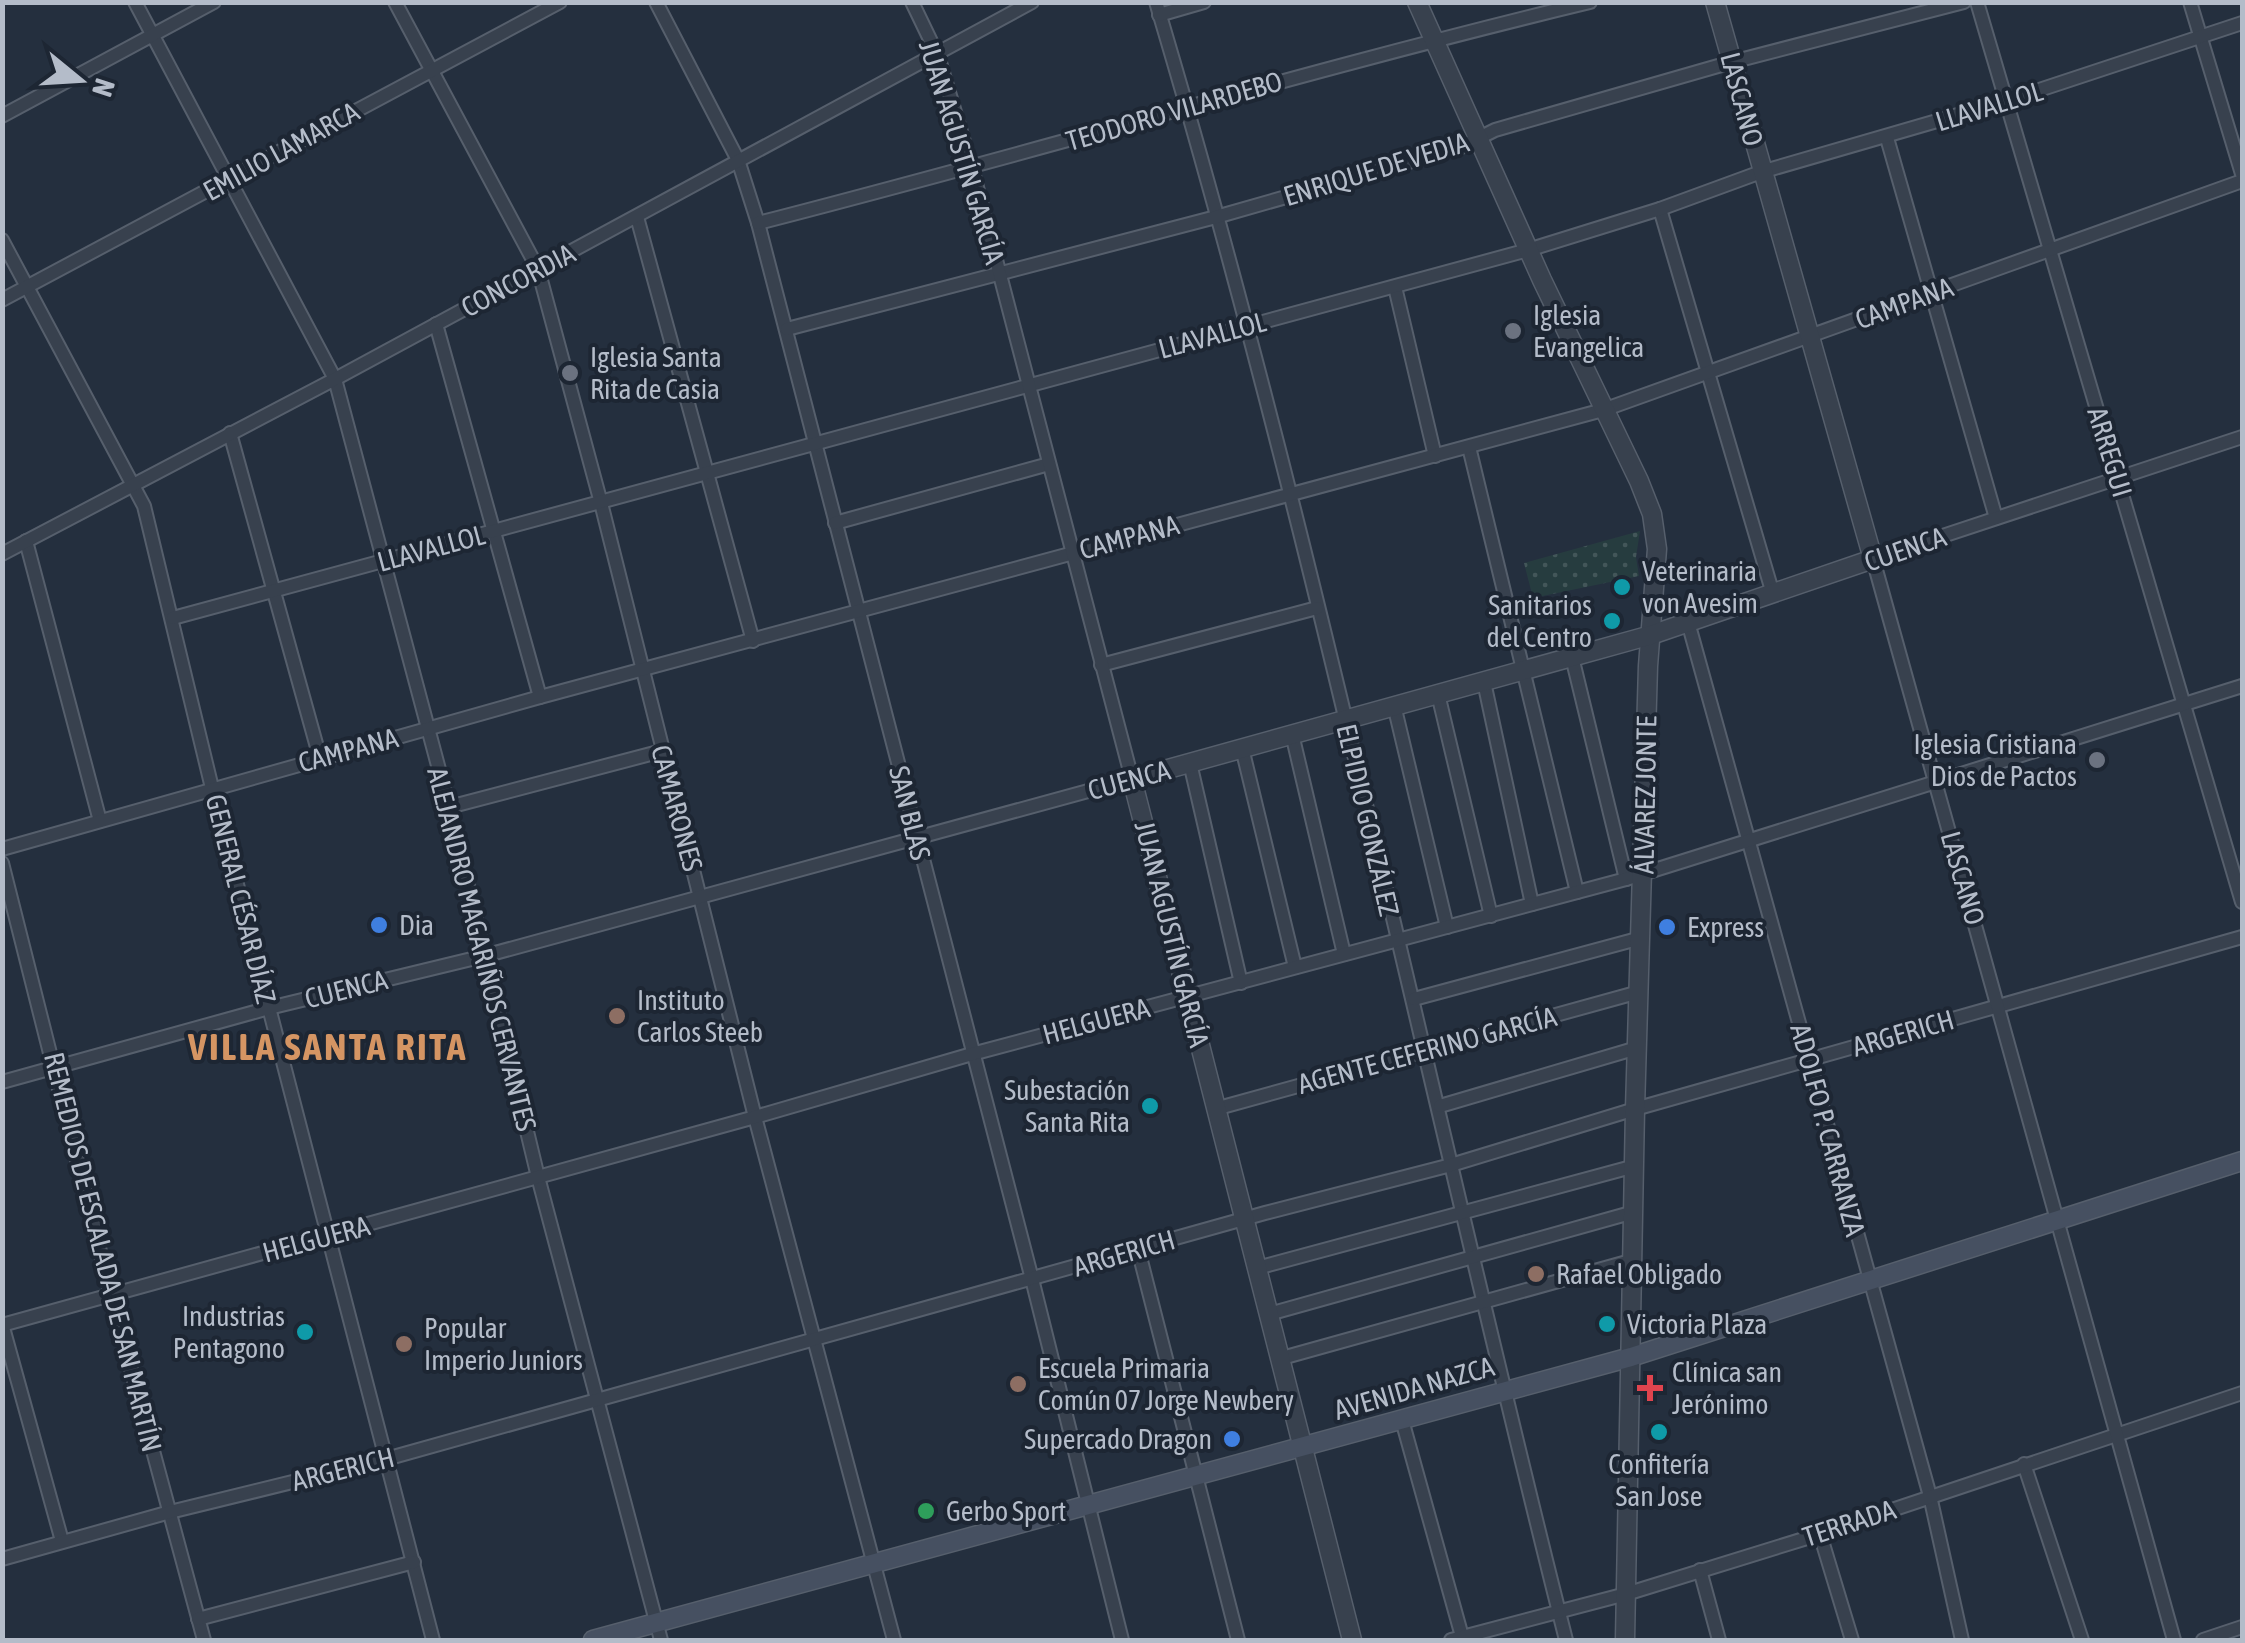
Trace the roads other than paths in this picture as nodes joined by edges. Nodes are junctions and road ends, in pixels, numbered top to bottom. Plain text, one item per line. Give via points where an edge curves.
1 (135, 2) edge
2 (214, 2) edge
3 (395, 2) edge
4 (560, 2) edge
5 (656, 2) edge
6 (912, 2) edge
7 (1032, 2) edge
8 (1204, 2) edge
9 (1417, 2) edge
10 (1518, 2) edge
11 (1590, 2) edge
12 (1715, 2) edge
13 (1964, 2) edge
14 (1977, 2) edge
15 (2190, 2) edge
16 (1157, 9) edge
17 (1520, 19) junction
18 (2242, 22) edge
19 (152, 36) junction
20 (2201, 37) junction
21 (1434, 40) junction
22 (938, 56) junction
23 (1732, 62) junction
24 (431, 69) junction
25 (2006, 102) junction
26 (1185, 107) junction
27 (2, 116) edge
28 (1479, 137) junction
29 (1886, 138) junction
30 (738, 160) junction
31 (972, 168) junction
32 (1761, 172) junction
33 (2242, 178) edge
34 (230, 180) junction
35 (1660, 209) junction
36 (637, 217) junction
37 (1216, 217) junction
38 (758, 223) junction
39 (2, 240) edge
40 (1528, 250) junction
41 (2049, 252) junction
42 (538, 268) junction
43 (1000, 275) junction
44 (1395, 286) junction
45 (27, 287) junction
46 (1931, 293) junction
47 (2, 300) edge
48 (436, 324) junction
49 (1248, 326) junction
50 (786, 329) junction
51 (1810, 337) junction
52 (1710, 372) junction
53 (335, 379) junction
54 (1028, 384) junction
55 (1603, 410) junction
56 (230, 433) junction
57 (2242, 437) edge
58 (814, 443) junction
59 (1469, 446) junction
60 (1434, 456) junction
61 (1049, 464) junction
62 (707, 472) junction
63 (2118, 477) junction
64 (134, 483) junction
65 (1289, 494) junction
66 (601, 502) junction
67 (1996, 518) junction
68 (835, 523) junction
69 (492, 532) junction
70 (26, 541) junction
71 (1073, 552) junction
72 (2, 554) edge
73 (1873, 560) junction
74 (384, 561) junction
75 (276, 591) junction
76 (1773, 594) junction
77 (1317, 608) junction
78 (860, 612) junction
79 (173, 618) junction
80 (1688, 622) junction
81 (1651, 635) junction
82 (753, 641) junction
83 (1572, 657) junction
84 (1101, 665) junction
85 (642, 670) junction
86 (1524, 670) junction
87 (1484, 682) junction
88 (2242, 686) edge
89 (1438, 694) junction
90 (540, 697) junction
91 (1394, 705) junction
92 (2182, 706) junction
93 (1344, 718) junction
94 (426, 729) junction
95 (1292, 734) junction
96 (1242, 748) junction
97 (662, 750) junction
98 (320, 758) junction
99 (1190, 763) junction
100 (1132, 778) junction
101 (1936, 783) junction
102 (212, 788) junction
103 (449, 807) junction
104 (100, 821) junction
105 (916, 838) junction
106 (1748, 840) junction
107 (2, 849) edge
108 (2, 863) edge
109 (1634, 876) junction
110 (1578, 892) junction
111 (701, 897) junction
112 (2242, 902) edge
113 (1532, 904) junction
114 (1491, 916) junction
115 (1447, 927) junction
116 (2242, 936) edge
117 (1641, 938) junction
118 (1397, 940) junction
119 (1344, 954) junction
120 (484, 956) junction
121 (1295, 967) junction
122 (1242, 982) junction
123 (1639, 992) junction
124 (1188, 998) junction
125 (1414, 999) junction
126 (1999, 1004) junction
127 (269, 1008) junction
128 (1637, 1048) junction
129 (1424, 1050) junction
130 (972, 1054) junction
131 (1809, 1060) junction
132 (56, 1066) junction
133 (2, 1082) edge
134 (1440, 1106) junction
135 (1215, 1109) junction
136 (1634, 1110) junction
137 (755, 1117) junction
138 (2242, 1161) edge
139 (1451, 1165) junction
140 (1635, 1166) junction
141 (538, 1177) junction
142 (1462, 1212) junction
143 (1634, 1212) junction
144 (1245, 1219) junction
145 (2057, 1221) junction
146 (327, 1236) junction
147 (1138, 1249) junction
148 (1471, 1256) junction
149 (1634, 1260) junction
150 (1257, 1268) junction
151 (1032, 1279) junction
152 (1870, 1282) junction
153 (111, 1295) junction
154 (1483, 1302) junction
155 (1269, 1314) junction
156 (3, 1324) edge
157 (813, 1341) junction
158 (1632, 1357) junction
159 (1282, 1358) junction
160 (1506, 1391) junction
161 (2242, 1395) edge
162 (598, 1397) junction
163 (1402, 1420) junction
164 (2115, 1435) junction
165 (1302, 1448) junction
166 (386, 1458) junction
167 (2024, 1464) junction
168 (1195, 1477) junction
169 (1930, 1496) junction
170 (1087, 1507) junction
171 (170, 1512) junction
172 (1820, 1534) junction
173 (62, 1542) junction
174 (2, 1559) edge
175 (414, 1562) junction
176 (874, 1565) junction
177 (1700, 1570) junction
178 (1626, 1594) junction
179 (1558, 1611) junction
180 (198, 1620) junction
181 (2242, 1627) edge
182 (659, 1632) edge
183 (204, 1640) edge
184 (433, 1640) edge
185 (593, 1640) edge
186 (894, 1640) edge
187 (1122, 1640) edge
188 (1238, 1640) edge
189 (1352, 1640) edge
190 (1459, 1640) edge
191 (1566, 1640) edge
192 (1625, 1640) edge
193 (1719, 1640) edge
194 (1852, 1640) edge
195 (1962, 1640) edge
196 (2082, 1640) edge
197 (2174, 1640) edge
198 (2203, 1640) edge

1 - 19 street, ALEJANDRO MAGARIÑOS CERVANTES
2 - 19 street
3 - 24 street, CAMARONES
4 - 24 street, EMILIO LAMARCA
5 - 30 street, SAN BLAS
6 - 22 street, JUAN AGUSTÍN GARCÍA
7 - 22 street, CONCORDIA
8 - 16 street
9 - 21 street, ÁLVAREZ JONTE
10 - 17 street
11 - 17 street, TEODORO VILARDEBO
12 - 23 street, LASCANO
13 - 23 street, ENRIQUE DE VEDIA
14 - 25 street, ARREGUI
15 - 20 street
16 - 26 street, ELPIDIO GONZÁLEZ
17 - 21 street, TEODORO VILARDEBO
18 - 20 street, LLAVALLOL
19 - 27 street
19 - 34 street, ALEJANDRO MAGARIÑOS CERVANTES
20 - 25 street, LLAVALLOL
20 - 33 street
21 - 26 street, TEODORO VILARDEBO
21 - 28 street, ÁLVAREZ JONTE
22 - 30 street, CONCORDIA
22 - 31 street, JUAN AGUSTÍN GARCÍA
23 - 28 street, ENRIQUE DE VEDIA
23 - 32 street, LASCANO
24 - 34 street, EMILIO LAMARCA
24 - 42 street, CAMARONES
25 - 29 street, LLAVALLOL
25 - 41 street, ARREGUI
26 - 31 street, TEODORO VILARDEBO
26 - 37 street, ELPIDIO GONZÁLEZ
28 - 37 street, ENRIQUE DE VEDIA
28 - 40 street, ÁLVAREZ JONTE
29 - 32 street, LLAVALLOL
29 - 46 street
30 - 36 street, CONCORDIA
30 - 38 street, SAN BLAS
31 - 38 street, TEODORO VILARDEBO
31 - 43 street, JUAN AGUSTÍN GARCÍA
32 - 35 street, LLAVALLOL
32 - 51 street, LASCANO
33 - 41 street, CAMPANA
34 - 45 street, EMILIO LAMARCA
34 - 53 street, ALEJANDRO MAGARIÑOS CERVANTES
35 - 40 street, LLAVALLOL
35 - 52 street
36 - 42 street, CONCORDIA
36 - 62 street
37 - 43 street, ENRIQUE DE VEDIA
37 - 49 street, ELPIDIO GONZÁLEZ
38 - 50 street, SAN BLAS
39 - 45 street, GENERAL CÉSAR DÍAZ
40 - 44 street, LLAVALLOL
40 - 55 street, ÁLVAREZ JONTE
41 - 46 street, CAMPANA
41 - 63 street, ARREGUI
42 - 48 street, CONCORDIA
42 - 66 street, CAMARONES
43 - 50 street, ENRIQUE DE VEDIA
43 - 54 street, JUAN AGUSTÍN GARCÍA
44 - 49 street, LLAVALLOL
44 - 60 street
45 - 47 street, EMILIO LAMARCA
45 - 64 street, GENERAL CÉSAR DÍAZ
46 - 51 street, CAMPANA
46 - 67 street
48 - 53 street, CONCORDIA
48 - 69 street
49 - 54 street, LLAVALLOL
49 - 65 street, ELPIDIO GONZÁLEZ
50 - 58 street, SAN BLAS
51 - 52 street, CAMPANA
51 - 73 street, LASCANO
52 - 55 street, CAMPANA
52 - 76 street
53 - 56 street, CONCORDIA
53 - 74 street, ALEJANDRO MAGARIÑOS CERVANTES
54 - 58 street, LLAVALLOL
54 - 61 street, JUAN AGUSTÍN GARCÍA
55 - 59 street, CAMPANA
55 - 81 street, ÁLVAREZ JONTE via 1656,526
56 - 64 street, CONCORDIA
56 - 75 street
57 - 63 street, CUENCA
58 - 62 street, LLAVALLOL
58 - 68 street, SAN BLAS
59 - 60 street, CAMPANA
59 - 86 street
60 - 65 street, CAMPANA
61 - 68 street
61 - 71 street, JUAN AGUSTÍN GARCÍA
62 - 66 street, LLAVALLOL
62 - 82 street
63 - 67 street, CUENCA
63 - 92 street, ARREGUI
64 - 70 street, CONCORDIA
64 - 79 street, GENERAL CÉSAR DÍAZ
65 - 71 street, CAMPANA
65 - 77 street, ELPIDIO GONZÁLEZ
66 - 69 street, LLAVALLOL
66 - 85 street, CAMARONES
67 - 73 street, CUENCA
68 - 78 street, SAN BLAS
69 - 74 street, LLAVALLOL
69 - 90 street
70 - 72 street, CONCORDIA
70 - 104 street
71 - 78 street, CAMPANA
71 - 84 street, JUAN AGUSTÍN GARCÍA
73 - 76 street, CUENCA
73 - 101 street, LASCANO
74 - 75 street, LLAVALLOL
74 - 94 street, ALEJANDRO MAGARIÑOS CERVANTES
75 - 79 street, LLAVALLOL
75 - 98 street
76 - 80 street, CUENCA
77 - 84 street
77 - 93 street, ELPIDIO GONZÁLEZ
78 - 82 street, CAMPANA
78 - 105 street, SAN BLAS
79 - 102 street, GENERAL CÉSAR DÍAZ
80 - 81 street, CUENCA
80 - 106 street, ADOLFO P. CARRANZA
81 - 83 street, CUENCA
81 - 109 street, ÁLVAREZ JONTE
82 - 85 street, CAMPANA
83 - 86 street, CUENCA
83 - 109 street
84 - 100 street, JUAN AGUSTÍN GARCÍA
85 - 90 street, CAMPANA
85 - 97 street, CAMARONES
86 - 87 street, CUENCA
86 - 110 street
87 - 89 street, CUENCA
87 - 113 street
88 - 92 street, HELGUERA
89 - 91 street, CUENCA
89 - 114 street
90 - 94 street, CAMPANA
91 - 93 street, CUENCA
91 - 115 street
92 - 101 street, HELGUERA
92 - 112 street, ARREGUI
93 - 95 street, CUENCA
93 - 118 street, ELPIDIO GONZÁLEZ
94 - 98 street, CAMPANA
94 - 103 street, ALEJANDRO MAGARIÑOS CERVANTES
95 - 96 street, CUENCA
95 - 119 street
96 - 99 street, CUENCA
96 - 121 street
97 - 103 street
97 - 111 street, CAMARONES
98 - 102 street, CAMPANA
99 - 100 street, CUENCA
99 - 122 street
100 - 105 street, CUENCA
100 - 124 street, JUAN AGUSTÍN GARCÍA
101 - 106 street, HELGUERA
101 - 126 street, LASCANO
102 - 104 street, CAMPANA
102 - 127 street, GENERAL CÉSAR DÍAZ
103 - 120 street, ALEJANDRO MAGARIÑOS CERVANTES
104 - 107 street, CAMPANA
105 - 111 street, CUENCA
105 - 130 street, SAN BLAS
106 - 109 street, HELGUERA
106 - 131 street, ADOLFO P. CARRANZA
108 - 132 street, REMEDIOS DE ESCALADA DE SAN MARTÍN
109 - 110 street, HELGUERA
109 - 117 street, ÁLVAREZ JONTE
110 - 113 street, HELGUERA
111 - 120 street, CUENCA
111 - 137 street, CAMARONES
113 - 114 street, HELGUERA
114 - 115 street, HELGUERA
115 - 118 street, HELGUERA
116 - 126 street, ARGERICH
117 - 123 street, ÁLVAREZ JONTE
117 - 125 street
118 - 119 street, HELGUERA
118 - 125 street, ELPIDIO GONZÁLEZ
119 - 121 street, HELGUERA
120 - 127 street, CUENCA
120 - 141 street, ALEJANDRO MAGARIÑOS CERVANTES
121 - 122 street, HELGUERA
122 - 124 street, HELGUERA
123 - 128 street, ÁLVAREZ JONTE
123 - 129 street, AGENTE CEFERINO GARCÍA
124 - 130 street, HELGUERA
124 - 135 street, JUAN AGUSTÍN GARCÍA
125 - 129 street, ELPIDIO GONZÁLEZ
126 - 131 street, ARGERICH
126 - 145 street, LASCANO
127 - 132 street, CUENCA
127 - 146 street, GENERAL CÉSAR DÍAZ
128 - 134 street
128 - 136 street, ÁLVAREZ JONTE
129 - 134 street, ELPIDIO GONZÁLEZ
129 - 135 street, AGENTE CEFERINO GARCÍA
130 - 137 street, HELGUERA
130 - 151 street, SAN BLAS
131 - 136 street, ARGERICH
131 - 152 street, ADOLFO P. CARRANZA
132 - 133 street, CUENCA
132 - 153 street, REMEDIOS DE ESCALADA DE SAN MARTÍN
134 - 139 street, ELPIDIO GONZÁLEZ
135 - 144 street, JUAN AGUSTÍN GARCÍA
136 - 139 street, ARGERICH
136 - 140 street, ÁLVAREZ JONTE
137 - 141 street, HELGUERA
137 - 157 street, CAMARONES
138 - 145 main road, AVENIDA NAZCA
139 - 142 street, ELPIDIO GONZÁLEZ
139 - 144 street, ARGERICH
140 - 142 street
140 - 143 street, ÁLVAREZ JONTE
141 - 146 street, HELGUERA
141 - 162 street, ALEJANDRO MAGARIÑOS CERVANTES
142 - 148 street, ELPIDIO GONZÁLEZ
142 - 150 street
143 - 148 street
143 - 149 street, ÁLVAREZ JONTE
144 - 147 street, ARGERICH
144 - 150 street, JUAN AGUSTÍN GARCÍA
145 - 152 main road, AVENIDA NAZCA
145 - 164 street, LASCANO
146 - 153 street, HELGUERA
146 - 166 street, GENERAL CÉSAR DÍAZ
147 - 151 street, ARGERICH
147 - 168 street
148 - 154 street, ELPIDIO GONZÁLEZ
148 - 155 street
149 - 154 street
149 - 158 street, ÁLVAREZ JONTE
150 - 155 street, JUAN AGUSTÍN GARCÍA
151 - 157 street, ARGERICH
151 - 170 street, SAN BLAS
152 - 158 main road, AVENIDA NAZCA
152 - 169 street, ADOLFO P. CARRANZA
153 - 156 street, HELGUERA
153 - 171 street, REMEDIOS DE ESCALADA DE SAN MARTÍN
154 - 159 street
154 - 160 street, ELPIDIO GONZÁLEZ
155 - 159 street, JUAN AGUSTÍN GARCÍA
156 - 173 street
157 - 162 street, ARGERICH
157 - 176 street, CAMARONES
158 - 160 main road, AVENIDA NAZCA
158 - 178 street, ÁLVAREZ JONTE
159 - 165 street, JUAN AGUSTÍN GARCÍA
160 - 163 main road, AVENIDA NAZCA
160 - 179 street, ELPIDIO GONZÁLEZ
161 - 164 street, TERRADA
162 - 166 street, ARGERICH
162 - 182 street, ALEJANDRO MAGARIÑOS CERVANTES
163 - 165 main road, AVENIDA NAZCA
163 - 190 street
164 - 167 street, TERRADA
164 - 197 street, LASCANO
165 - 168 main road, AVENIDA NAZCA
165 - 189 street, JUAN AGUSTÍN GARCÍA
166 - 171 street, ARGERICH
166 - 175 street, GENERAL CÉSAR DÍAZ
167 - 169 street, TERRADA
167 - 196 street
168 - 170 main road, AVENIDA NAZCA
168 - 188 street
169 - 172 street, TERRADA
169 - 195 street, ADOLFO P. CARRANZA
170 - 176 main road, AVENIDA NAZCA
170 - 187 street, SAN BLAS
171 - 173 street, ARGERICH
171 - 180 street, REMEDIOS DE ESCALADA DE SAN MARTÍN
172 - 177 street, TERRADA
172 - 194 street
173 - 174 street, ARGERICH
175 - 180 street
175 - 184 street, GENERAL CÉSAR DÍAZ
176 - 182 main road, AVENIDA NAZCA
176 - 186 street, CAMARONES
177 - 178 street, TERRADA
177 - 193 street
178 - 179 street, TERRADA
178 - 192 street, ÁLVAREZ JONTE
179 - 190 street, TERRADA
179 - 191 street, ELPIDIO GONZÁLEZ
180 - 183 street, REMEDIOS DE ESCALADA DE SAN MARTÍN
181 - 198 street
182 - 185 main road, AVENIDA NAZCA

